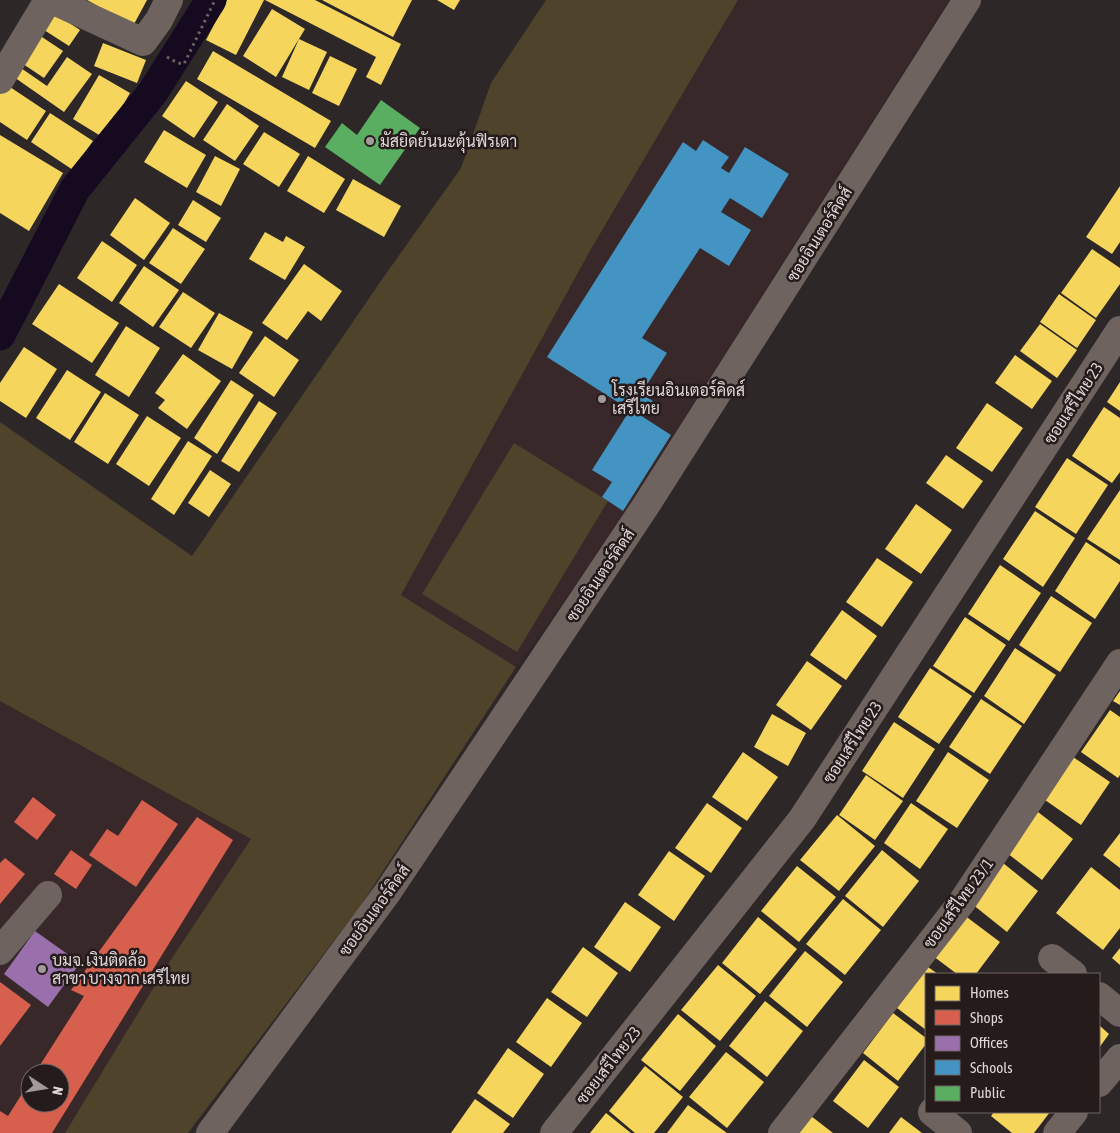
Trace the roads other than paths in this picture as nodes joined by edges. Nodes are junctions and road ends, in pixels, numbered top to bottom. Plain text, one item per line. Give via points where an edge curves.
1 (50, 0) edge
2 (169, 0) edge
3 (967, 0) edge
4 (0, 80) edge
5 (1120, 330) edge
6 (1120, 663) edge
7 (48, 895) dead end
8 (0, 950) edge
9 (1100, 997) edge
10 (1120, 1013) edge
11 (1120, 1058) edge
12 (1100, 1082) edge
13 (933, 1113) edge
14 (1073, 1113) edge
15 (210, 1133) edge
16 (554, 1133) edge
17 (782, 1133) edge
18 (958, 1133) edge
19 (1056, 1133) edge

1 - 2 street via 153,48 159,20
1 - 4 street
3 - 15 street, ซอยอินเตอร์คิดส์ via 580,606 387,893
5 - 16 street, ซอยเสรีไทย 23 via 802,819
6 - 17 street, ซอยเสรีไทย 23/1 via 962,902
7 - 8 street
9 - 10 street
11 - 12 street
13 - 18 street
14 - 19 street

